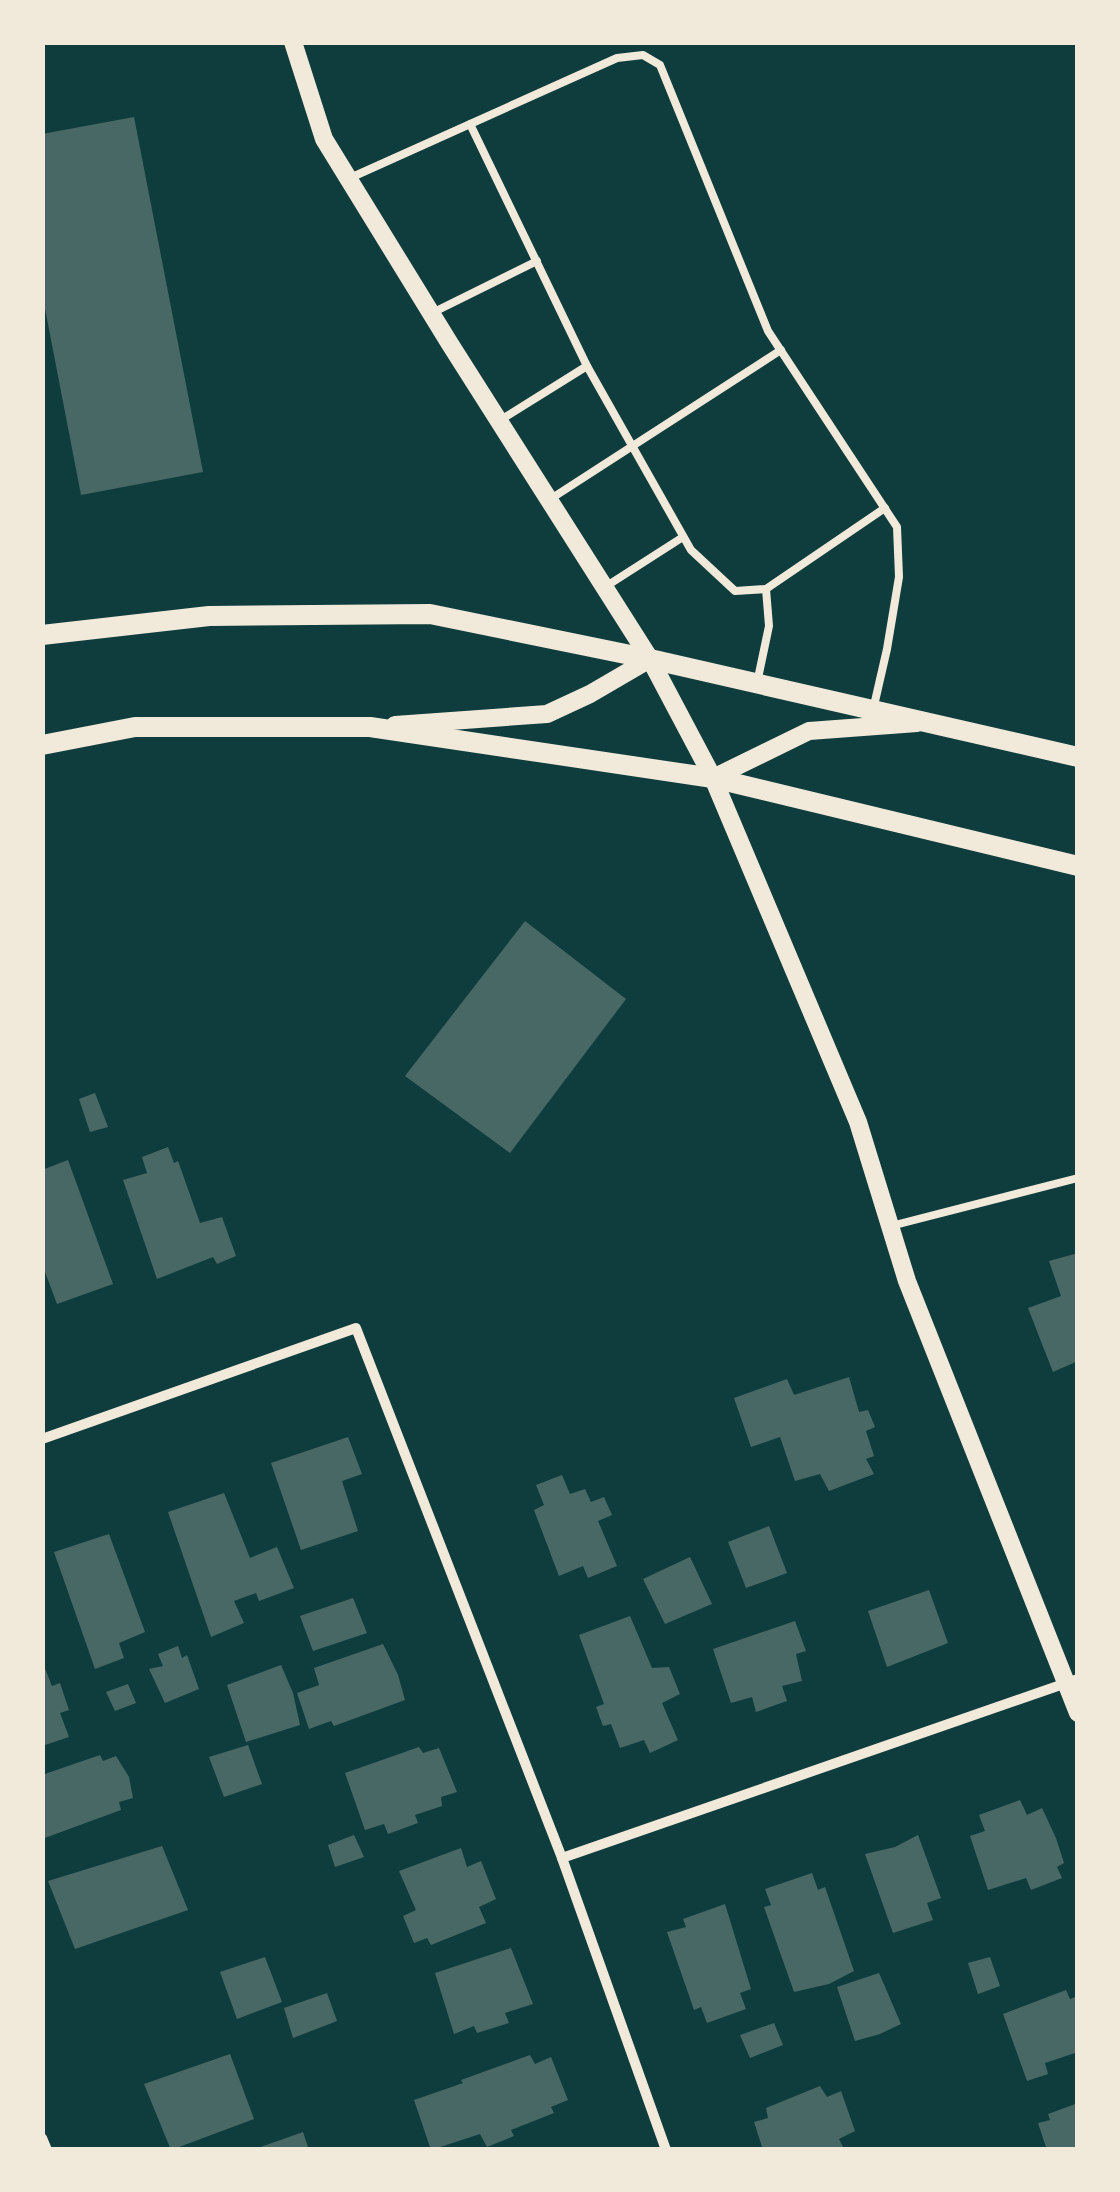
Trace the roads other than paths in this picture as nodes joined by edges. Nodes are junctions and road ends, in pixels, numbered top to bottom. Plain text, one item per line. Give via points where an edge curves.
1 (293, 42) edge
2 (648, 42) edge
3 (643, 55) junction
4 (470, 124) junction
5 (348, 179) junction
6 (536, 261) junction
7 (432, 314) junction
8 (781, 350) junction
9 (587, 366) junction
10 (499, 421) junction
11 (630, 446) junction
12 (549, 500) junction
13 (885, 508) junction
14 (683, 537) junction
15 (604, 587) junction
16 (766, 588) junction
17 (42, 635) edge
18 (650, 659) junction
19 (757, 683) junction
20 (873, 710) junction
21 (928, 722) junction
22 (370, 727) junction
23 (42, 745) edge
24 (1078, 757) edge
25 (713, 778) junction
26 (1078, 866) edge
27 (1078, 1178) edge
28 (890, 1226) junction
29 (42, 1439) edge
30 (1072, 1681) edge
31 (1078, 1713) edge
32 (562, 1858) junction
33 (42, 2138) edge
34 (47, 2150) edge
35 (666, 2150) edge

1 - 5 street via 324,139
2 - 3 lane
3 - 4 lane via 618,58
3 - 8 lane via 660,65
4 - 5 lane
4 - 6 lane
5 - 7 street
6 - 7 lane
6 - 9 lane
7 - 10 street
8 - 11 lane
8 - 13 lane
9 - 10 lane
9 - 11 lane
10 - 12 street
11 - 12 lane
11 - 14 lane
12 - 15 street
13 - 16 lane
13 - 20 lane via 898,527 899,577
14 - 15 lane
14 - 16 lane via 735,591
15 - 18 street
16 - 19 lane via 769,626
17 - 18 main road via 210,616 430,614
18 - 19 main road
18 - 22 street via 547,714
18 - 25 street
19 - 20 main road
20 - 21 main road
21 - 24 main road
21 - 25 street via 809,731
22 - 23 main road via 134,727
22 - 25 main road
25 - 26 main road
25 - 28 street via 858,1122
27 - 28 lane
28 - 30 street
29 - 32 street via 356,1328
30 - 31 street
30 - 32 street
32 - 35 street
33 - 34 street

